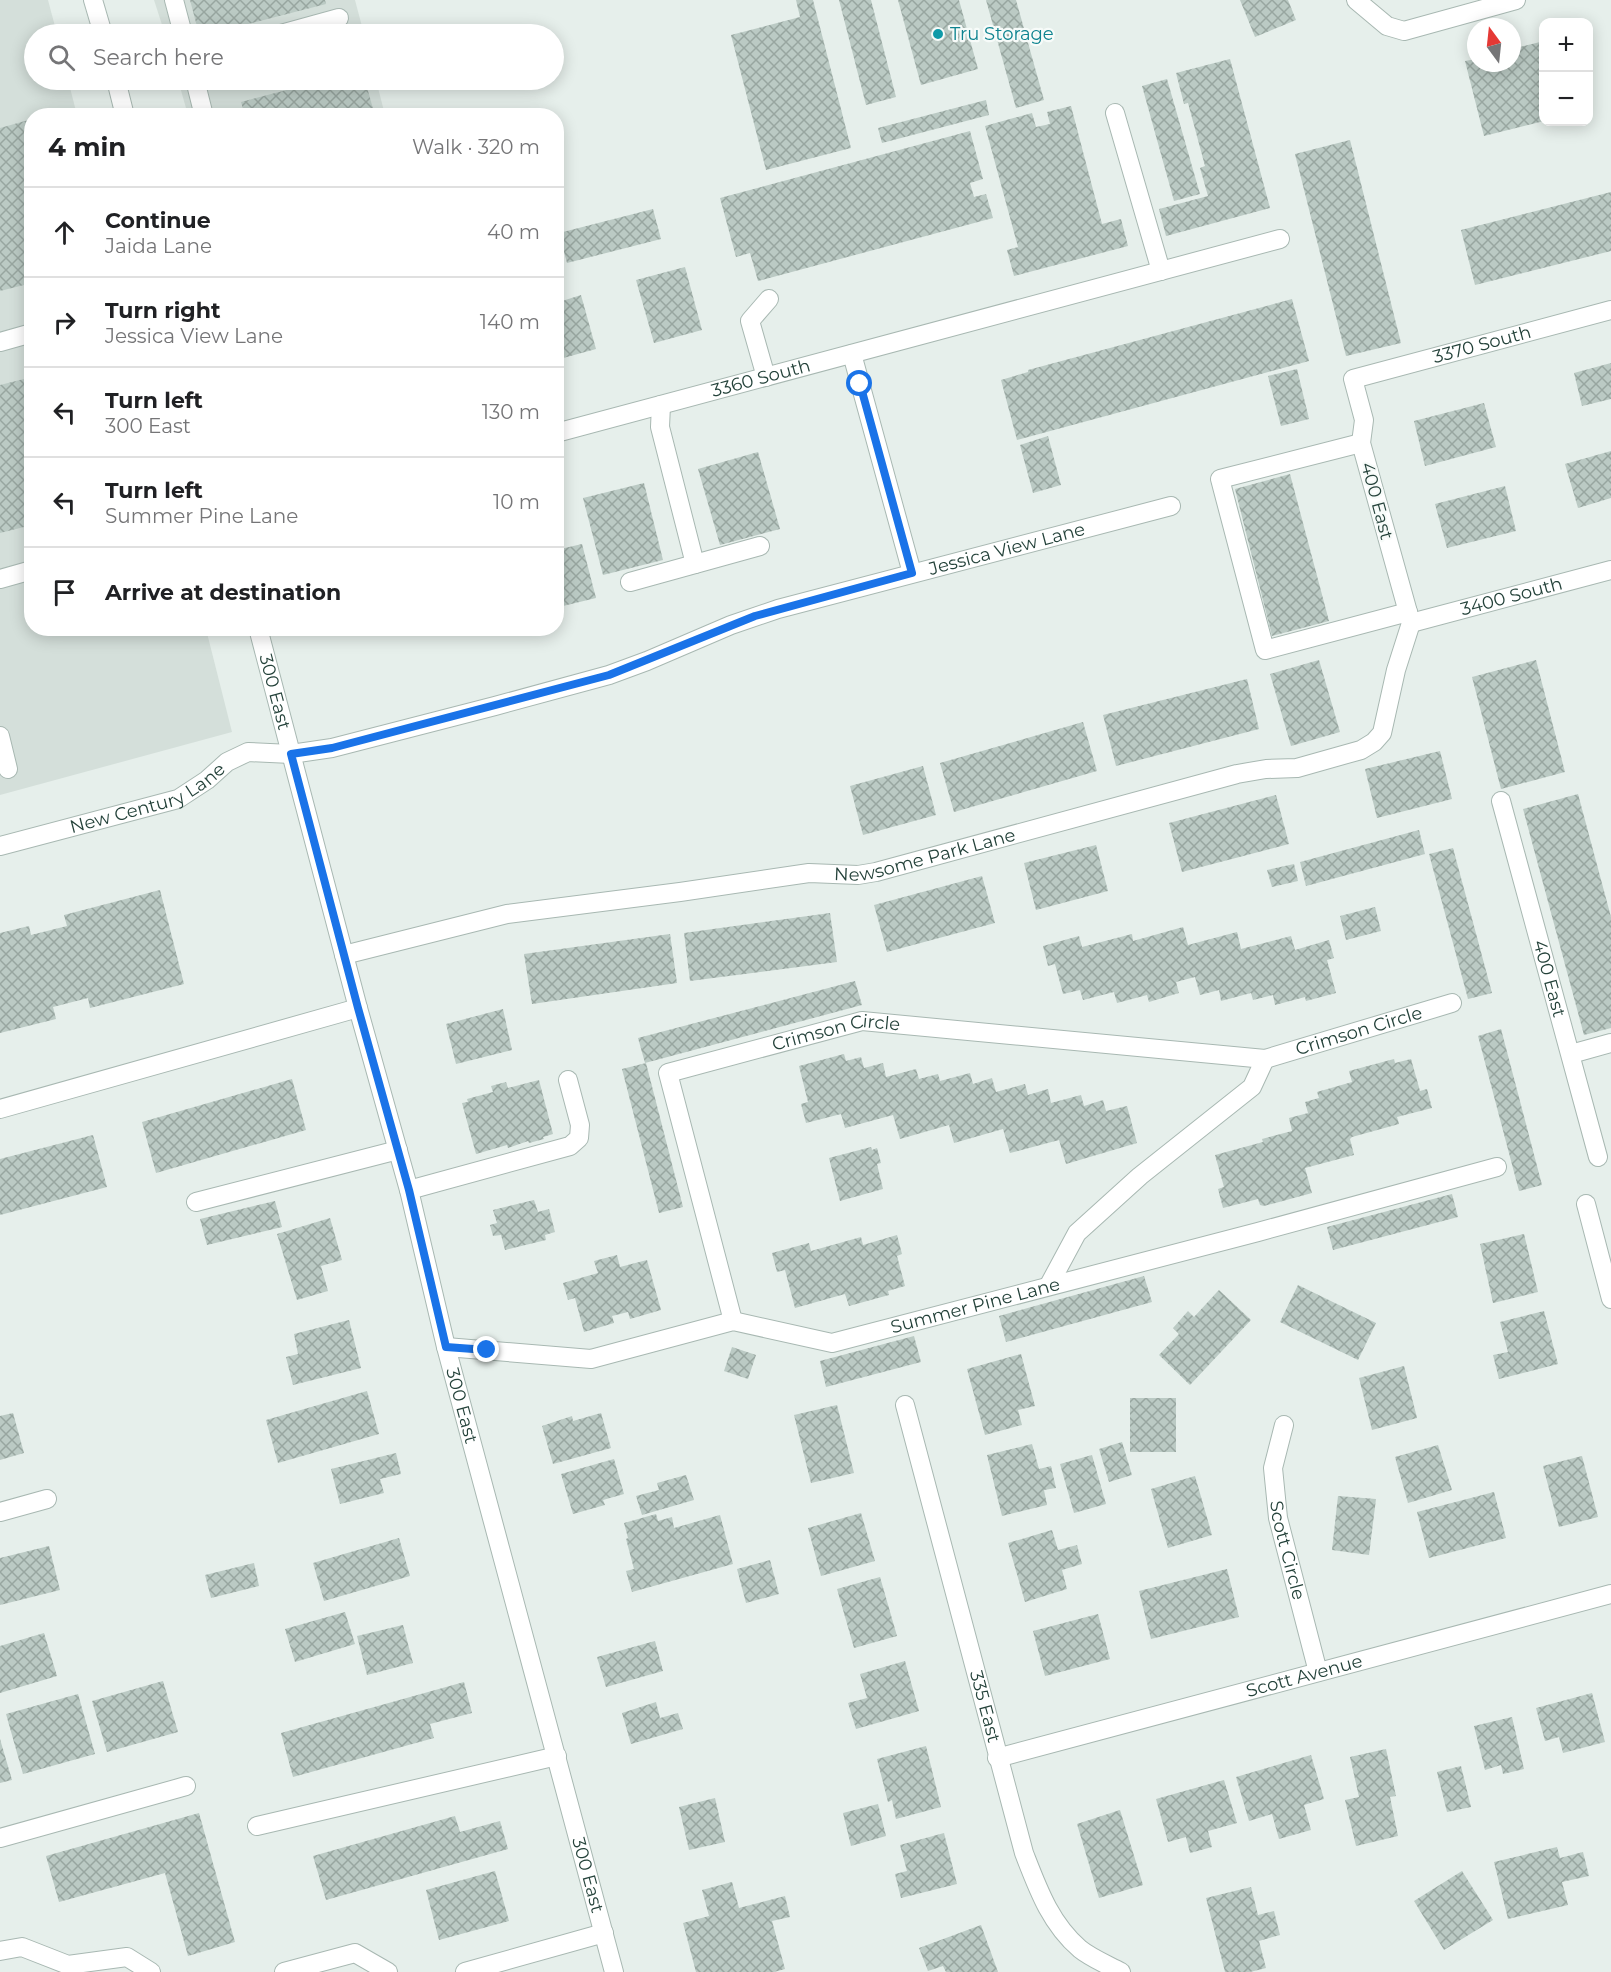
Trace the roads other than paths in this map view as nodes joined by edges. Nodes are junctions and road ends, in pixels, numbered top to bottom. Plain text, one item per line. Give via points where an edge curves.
1 (93, 0) edge
2 (174, 0) edge
3 (1356, 0) edge
4 (1515, 0) edge
5 (339, 18) dead end
6 (100, 24) edge
7 (180, 24) edge
8 (317, 24) edge
9 (118, 90) edge
10 (198, 90) edge
11 (123, 108) edge
12 (202, 108) edge
13 (1115, 113) dead end
14 (1280, 239) dead end
15 (1161, 271) junction
16 (769, 299) dead end
17 (1611, 310) edge
18 (24, 335) edge
19 (0, 342) edge
20 (852, 354) junction
21 (766, 377) junction
22 (1353, 379) joint
23 (661, 405) junction
24 (564, 431) edge
25 (1361, 443) junction
26 (1171, 506) dead end
27 (760, 546) dead end
28 (695, 564) junction
29 (1611, 570) edge
30 (24, 572) edge
31 (912, 573) junction
32 (0, 579) edge
33 (630, 582) dead end
34 (1409, 617) junction
35 (260, 636) edge
36 (0, 736) edge
37 (291, 754) junction
38 (8, 769) dead end
39 (1501, 801) dead end
40 (0, 846) edge
41 (344, 955) junction
42 (1452, 1003) dead end
43 (358, 1008) junction
44 (1611, 1043) edge
45 (1571, 1054) junction
46 (1265, 1059) junction
47 (568, 1080) dead end
48 (0, 1108) edge
49 (398, 1150) junction
50 (1598, 1157) dead end
51 (1497, 1167) dead end
52 (409, 1190) junction
53 (196, 1202) dead end
54 (1586, 1204) dead end
55 (1049, 1285) junction
56 (1611, 1299) edge
57 (733, 1321) junction
58 (446, 1347) junction
59 (905, 1405) dead end
60 (1284, 1425) dead end
61 (47, 1499) dead end
62 (0, 1512) edge
63 (1611, 1594) edge
64 (1318, 1672) junction
65 (557, 1756) junction
66 (997, 1758) junction
67 (186, 1786) dead end
68 (257, 1826) dead end
69 (0, 1838) edge
70 (604, 1933) junction
71 (0, 1951) edge
72 (151, 1972) edge
73 (284, 1972) edge
74 (388, 1972) edge
75 (465, 1972) edge
76 (614, 1972) edge
77 (1121, 1972) edge

1 - 6 street
2 - 7 street
3 - 4 street via 1387,26 1404,31
5 - 8 street
9 - 11 street
10 - 12 street
13 - 15 street
14 - 15 street, 3360 South
15 - 20 street, 3360 South
16 - 21 street via 750,321
17 - 22 street, 3370 South
18 - 19 street
20 - 21 street, 3360 South
20 - 31 street
21 - 23 street, 3360 South
22 - 25 street, 400 East via 1364,420
23 - 24 street, 3360 South
23 - 28 street via 660,427
25 - 34 street, 400 East
25 - 34 street, 3400 South via 1220,479 1265,650
26 - 31 street, Jessica View Lane
27 - 28 street
28 - 33 street
29 - 34 street, 3400 South
30 - 32 street
31 - 37 street, Jessica View Lane via 755,616 609,675 332,748
34 - 41 street, Newsome Park Lane via 1382,733 1361,750 1297,768 1237,774 876,872 809,873 507,914
35 - 37 street, 300 East
36 - 38 street
37 - 40 street, New Century Lane via 248,752 227,762 178,799
37 - 41 street, 300 East
39 - 45 street, 400 East
41 - 43 street, 300 East
42 - 46 street, Crimson Circle
43 - 48 street
43 - 49 street, 300 East
44 - 45 street
45 - 50 street, 400 East
46 - 55 street via 1252,1087 1140,1176 1077,1233
46 - 57 street, Crimson Circle via 861,1021 668,1073
47 - 52 street via 580,1125 579,1138 570,1146
49 - 52 street, 300 East
49 - 53 street
51 - 55 street, Summer Pine Lane
52 - 58 street, 300 East
54 - 56 street
55 - 57 street, Summer Pine Lane via 832,1343
57 - 58 street, Summer Pine Lane via 591,1359
58 - 65 street, 300 East
59 - 66 street, 335 East
60 - 64 street, Scott Circle via 1273,1468 1278,1518
61 - 62 street
63 - 64 street, Scott Avenue
64 - 66 street, Scott Avenue
65 - 68 street
65 - 70 street, 300 East
66 - 77 street, 335 East via 1024,1853 1044,1904 1081,1950
67 - 69 street
70 - 75 street
70 - 76 street, 300 East
71 - 72 street via 22,1947 68,1965 127,1957
73 - 74 street via 356,1953

